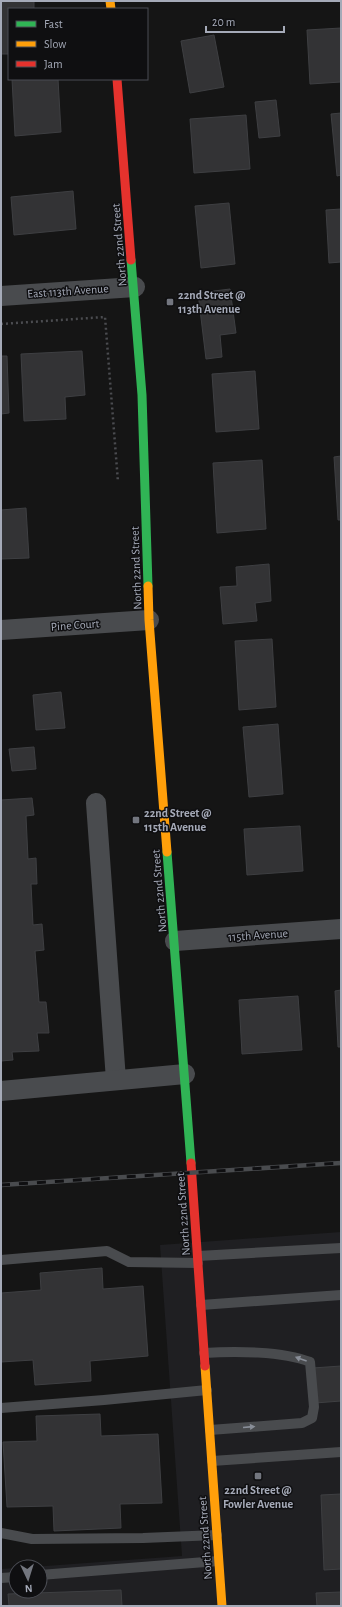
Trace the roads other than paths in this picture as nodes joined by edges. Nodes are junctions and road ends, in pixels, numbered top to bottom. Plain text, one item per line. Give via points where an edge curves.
1 (117, 80) edge
2 (135, 286) junction
3 (1, 296) edge
4 (149, 620) junction
5 (1, 630) edge
6 (96, 803) dead end
7 (341, 929) edge
8 (175, 941) junction
9 (185, 1074) junction
10 (116, 1080) junction
11 (1, 1090) edge
12 (341, 1248) edge
13 (198, 1259) junction
14 (1, 1260) edge
15 (341, 1295) edge
16 (201, 1305) junction
17 (204, 1353) junction
18 (207, 1390) junction
19 (1, 1408) edge
20 (210, 1430) junction
21 (341, 1452) edge
22 (212, 1461) junction
23 (1, 1533) edge
24 (216, 1535) junction
25 (218, 1561) junction
26 (48, 1574) edge
27 (222, 1606) edge

1 - 2 street, North 22nd Street
2 - 3 street, East 113th Avenue
2 - 4 street, North 22nd Street via 142,395
4 - 5 street, Pine Court
4 - 8 street, North 22nd Street
6 - 10 street
7 - 8 street, 115th Avenue
8 - 9 street, North 22nd Street
9 - 10 street
9 - 13 street, North 22nd Street
10 - 11 street
12 - 13 lane
13 - 14 lane via 129,1262 106,1251
13 - 16 street, North 22nd Street
15 - 16 lane
16 - 17 street, North 22nd Street
17 - 18 street, North 22nd Street
20 -> 17 lane via 302,1423 312,1418 314,1407 310,1362 297,1357 232,1352
18 - 19 lane
18 - 20 street, North 22nd Street
20 - 22 street, North 22nd Street
21 - 22 lane
22 - 24 street, North 22nd Street
23 - 24 lane via 32,1539
24 - 25 street, North 22nd Street
25 - 26 lane
25 - 27 street, North 22nd Street

